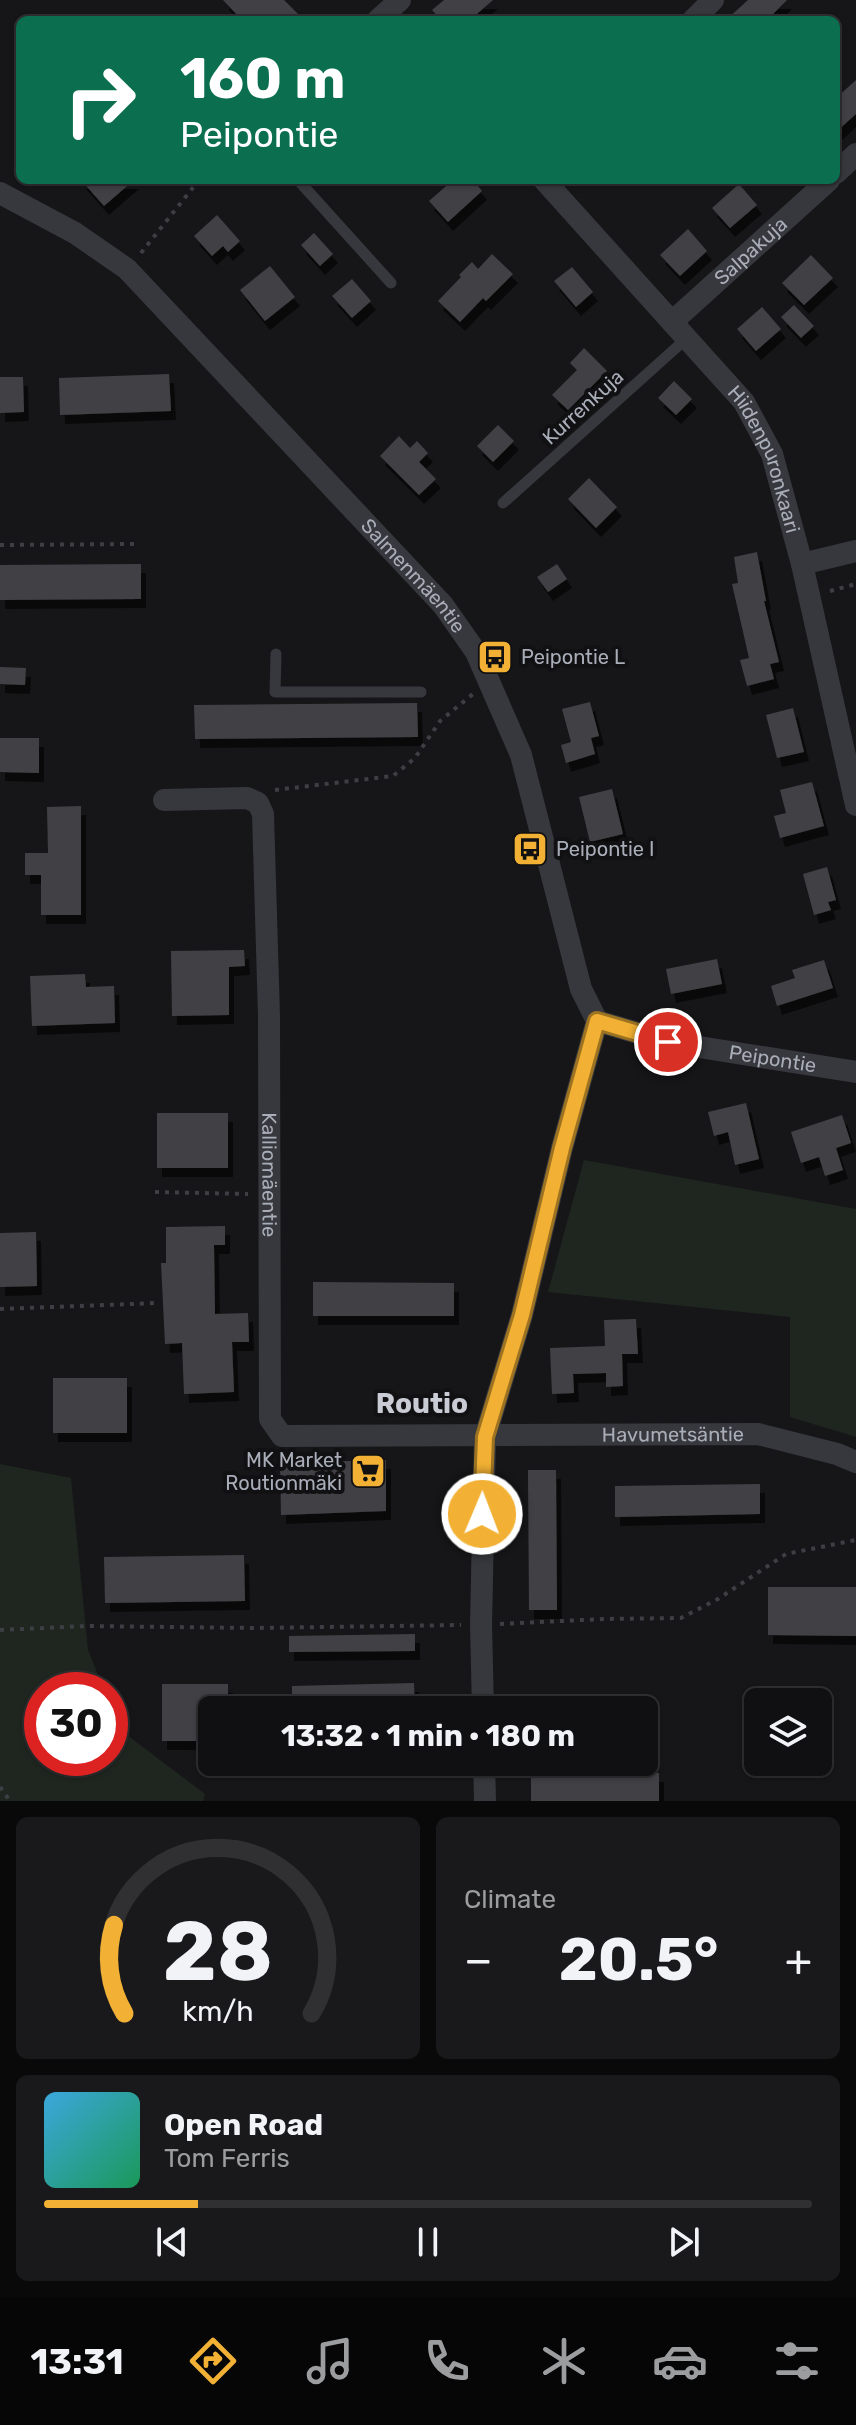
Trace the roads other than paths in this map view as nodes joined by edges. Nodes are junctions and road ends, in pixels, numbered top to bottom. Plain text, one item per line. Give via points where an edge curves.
1 (713, 0) edge
2 (697, 16) edge
3 (856, 154) edge
4 (840, 169) edge
5 (302, 184) edge
6 (548, 184) edge
7 (825, 184) edge
8 (0, 193) edge
9 (391, 283) dead end
10 (679, 330) junction
11 (503, 503) dead end
12 (856, 551) edge
13 (802, 564) junction
14 (276, 654) dead end
15 (421, 692) dead end
16 (164, 800) dead end
17 (856, 805) edge
18 (597, 1021) junction
19 (856, 1072) edge
20 (485, 1437) junction
21 (856, 1462) edge
22 (483, 1696) edge
23 (484, 1776) edge
24 (485, 1801) edge

1 - 2 street
3 - 4 street
5 - 9 lane
6 - 10 street, Hiidenpuronkaari
7 - 10 street, Salpakuja
8 - 18 street, Salmenmäentie via 75,233 127,269 443,605 476,652 521,755 581,989
10 - 11 lane, Kurrenkuja
10 - 13 street, Hiidenpuronkaari via 744,402 772,454
12 - 13 street
13 - 17 street, Hiidenpuronkaari
14 - 15 lane via 275,692
16 - 20 street, Kalliomäentie via 247,798 258,803 263,814 270,1419 282,1436
18 - 19 street, Peipontie via 668,1042
18 - 20 street via 522,1315
20 - 21 street, Havumetsäntie via 758,1434
20 - 22 street
23 - 24 street

